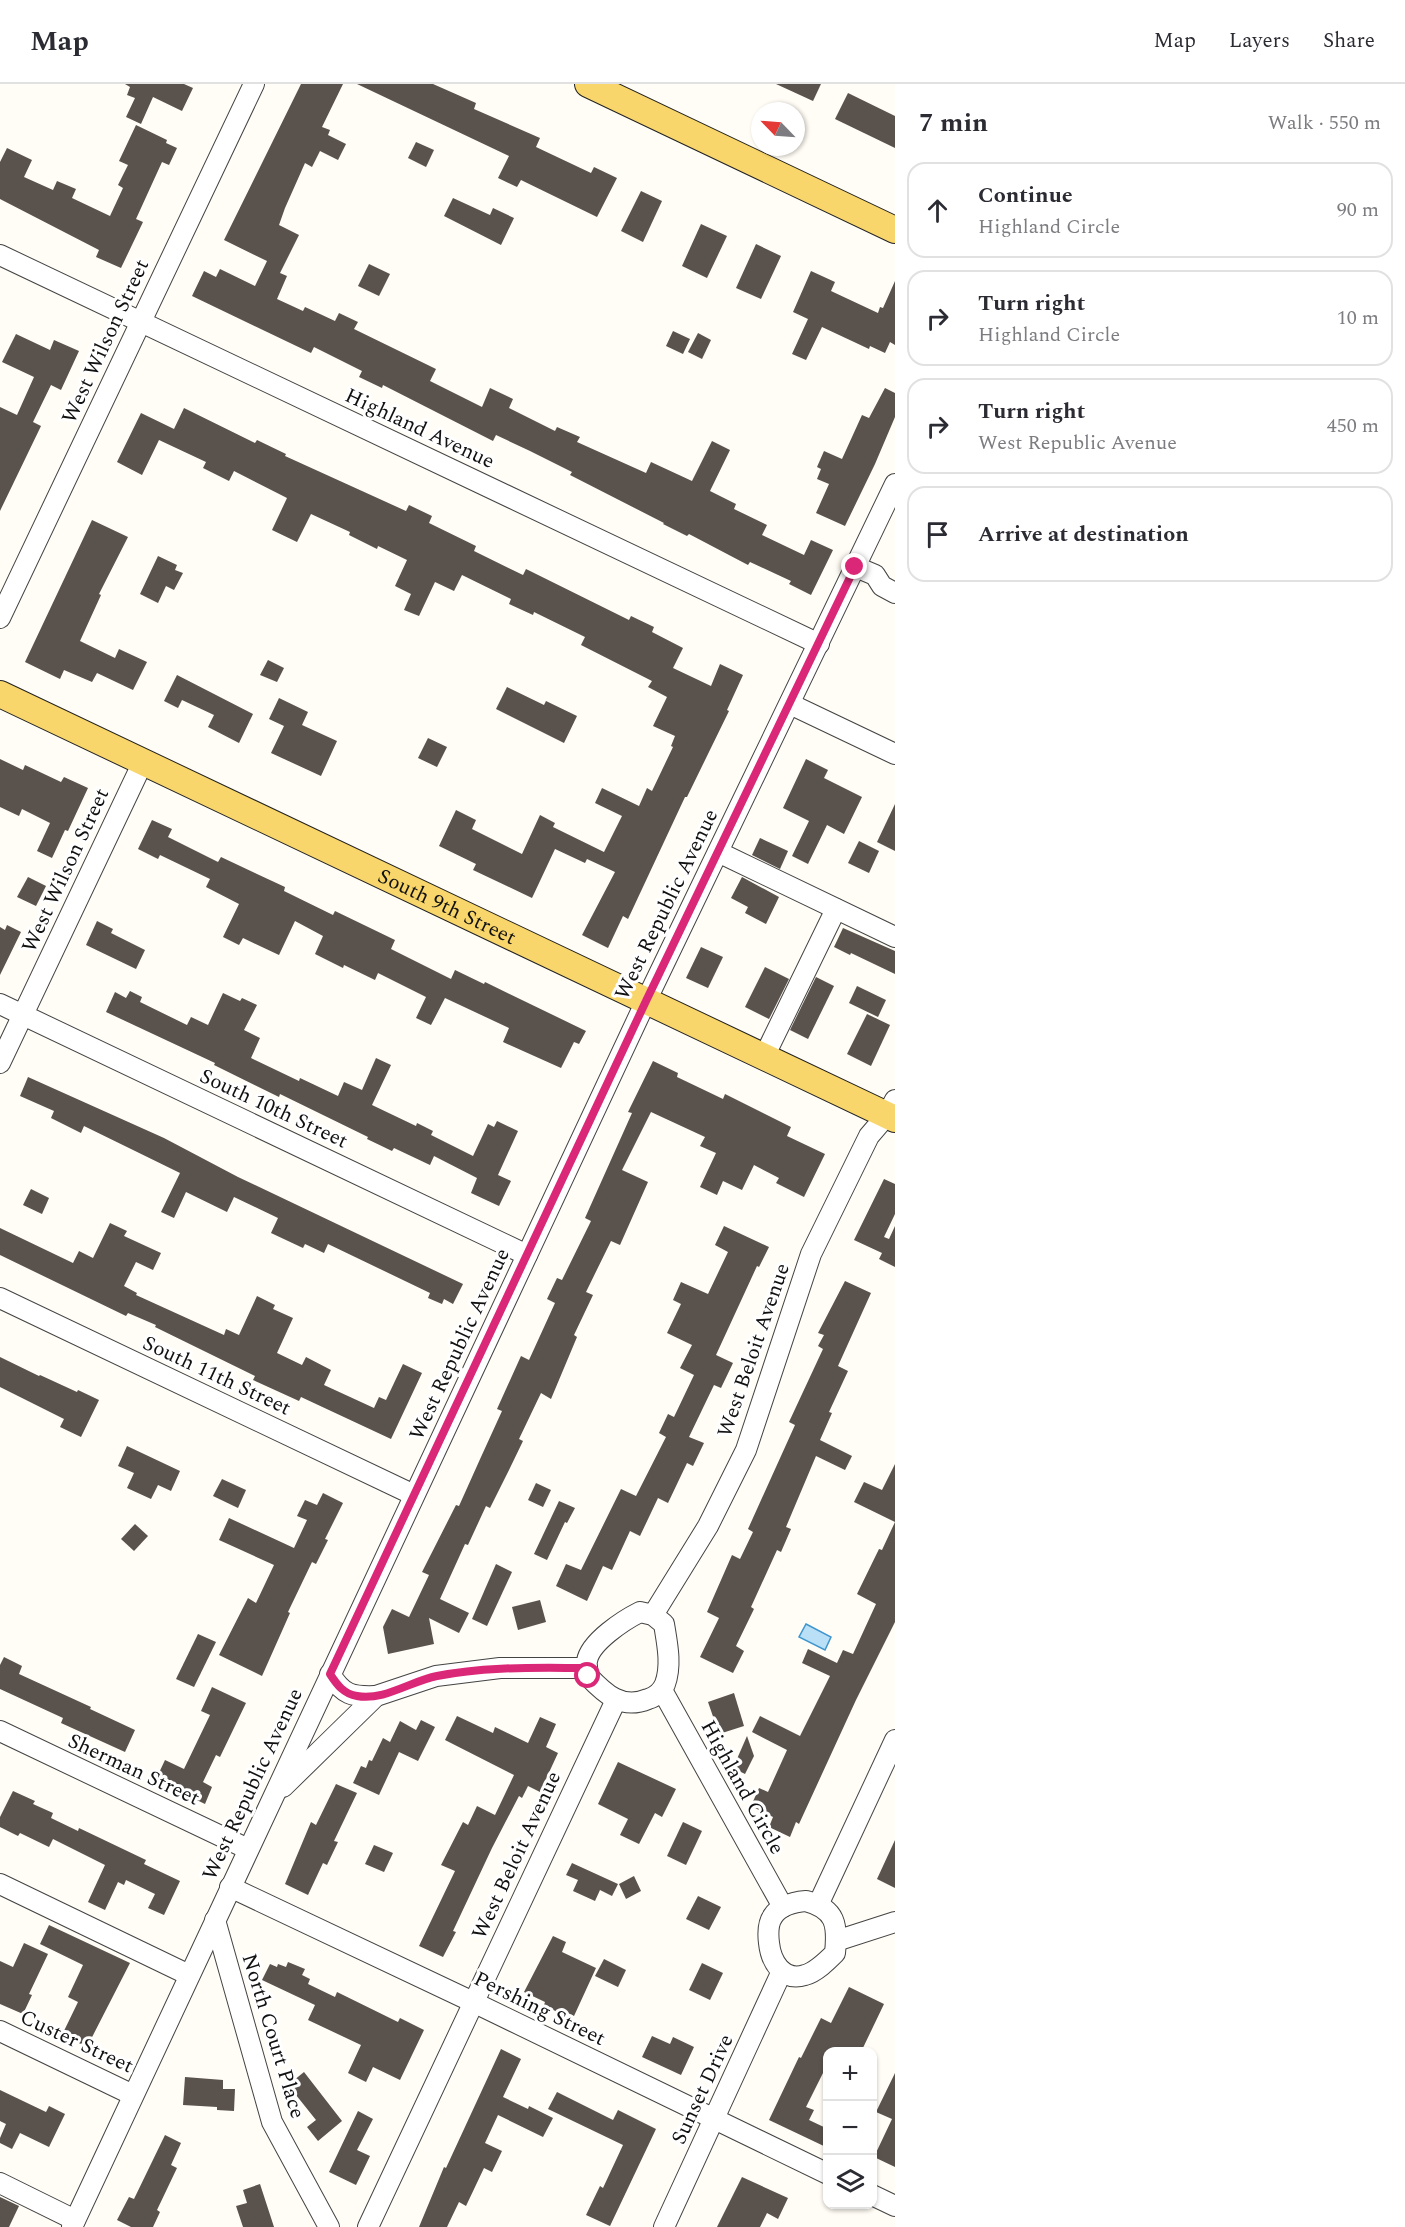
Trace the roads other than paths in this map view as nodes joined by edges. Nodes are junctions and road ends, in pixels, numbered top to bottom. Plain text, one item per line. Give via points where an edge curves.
1 (254, 84) edge
2 (588, 84) edge
3 (895, 230) edge
4 (0, 255) edge
5 (141, 322) junction
6 (895, 484) edge
7 (855, 567) junction
8 (895, 593) edge
9 (0, 618) edge
10 (819, 644) junction
11 (0, 694) edge
12 (790, 704) junction
13 (895, 754) edge
14 (143, 762) junction
15 (718, 852) junction
16 (836, 909) junction
17 (895, 937) edge
18 (646, 1001) junction
19 (0, 1004) edge
20 (23, 1015) junction
21 (764, 1057) junction
22 (0, 1064) edge
23 (893, 1111) edge
24 (527, 1255) junction
25 (0, 1298) edge
26 (414, 1495) junction
27 (653, 1615) junction
28 (587, 1668) junction
29 (330, 1674) junction
30 (662, 1690) junction
31 (376, 1696) junction
32 (616, 1700) junction
33 (0, 1731) edge
34 (895, 1740) edge
35 (273, 1796) junction
36 (248, 1849) junction
37 (0, 1884) edge
38 (230, 1887) junction
39 (818, 1905) junction
40 (783, 1907) junction
41 (215, 1920) junction
42 (895, 1922) edge
43 (836, 1941) junction
44 (782, 1971) junction
45 (189, 1975) junction
46 (473, 2002) junction
47 (0, 2031) edge
48 (133, 2095) junction
49 (715, 2119) junction
50 (823, 2172) edge
51 (0, 2183) edge
52 (877, 2197) edge
53 (895, 2206) edge
54 (73, 2223) edge
55 (329, 2227) edge
56 (368, 2227) edge
57 (664, 2227) edge

1 - 5 street, West Wilson Street
2 - 3 main road
4 - 5 street, Highland Avenue
5 - 9 street, West Wilson Street
5 - 10 street, Highland Avenue
6 - 7 street, West Republic Avenue
7 - 8 street via 874,575 882,586
7 - 10 street, West Republic Avenue
10 - 12 street, West Republic Avenue
11 - 14 main road, South 9th Street
12 - 13 street
12 - 15 street, West Republic Avenue
14 - 18 main road, South 9th Street
14 - 20 street, West Wilson Street
15 - 16 street
15 - 18 street, West Republic Avenue
16 - 17 street
16 - 21 street
18 - 21 main road, South 9th Street
18 - 24 street, West Republic Avenue
19 - 20 street, South 10th Street
20 - 22 street, West Wilson Street
20 - 24 street, South 10th Street
21 - 23 main road, South 9th Street
23 - 27 street, West Beloit Avenue via 869,1136 811,1254 746,1450 708,1526
24 - 26 street, West Republic Avenue
25 - 26 street, South 11th Street
26 - 29 street, West Republic Avenue
27 - 28 street via 640,1612 621,1623 593,1647
27 - 30 street via 664,1624 669,1655
28 - 31 street via 500,1668 436,1676
28 - 32 street via 588,1676
29 - 31 street via 346,1693
29 - 35 street, West Republic Avenue
30 - 32 street via 638,1703
30 - 40 street, Highland Circle
31 - 35 street
32 - 46 street, West Beloit Avenue
33 - 36 street, Sherman Street
34 - 39 street
35 - 36 street, West Republic Avenue
36 - 38 street, West Republic Avenue
37 - 45 street
38 - 41 street, West Republic Avenue
38 - 46 street, Pershing Street
39 - 40 street via 794,1902
39 - 43 street via 834,1921
40 - 44 street via 773,1915 768,1939 773,1963
41 - 45 street, West Republic Avenue
41 - 55 street, North Court Place via 272,2122
42 - 43 street
43 - 44 street via 835,1953 806,1975
44 - 49 street, Sunset Drive
45 - 48 street, West Republic Avenue
46 - 49 street, Pershing Street
46 - 56 street, West Beloit Avenue
47 - 48 street, Custer Street
48 - 54 street, West Republic Avenue
49 - 50 street, Pershing Street
49 - 57 street, Sunset Drive
51 - 54 street
52 - 53 street

